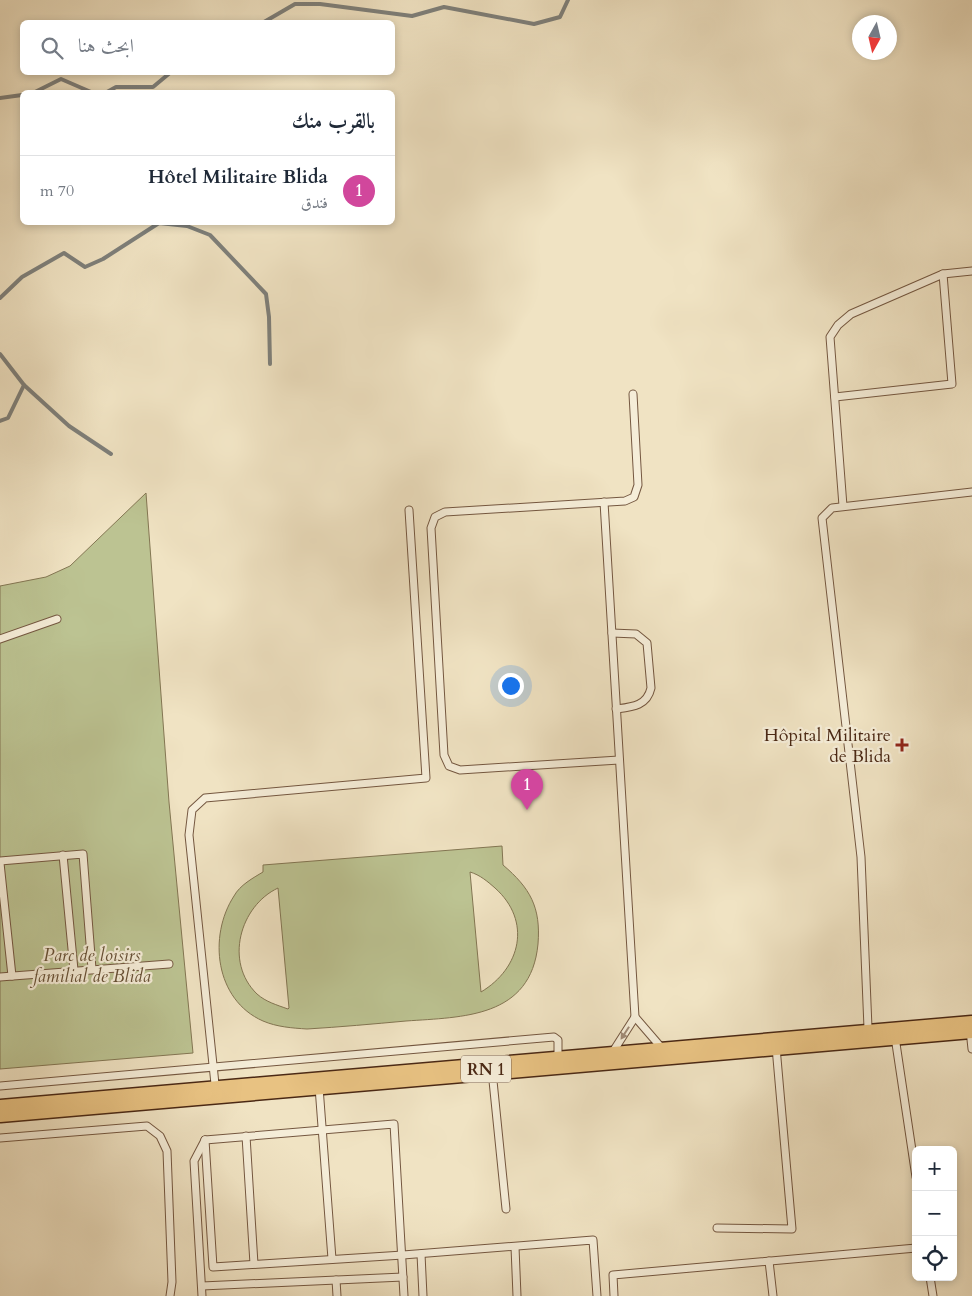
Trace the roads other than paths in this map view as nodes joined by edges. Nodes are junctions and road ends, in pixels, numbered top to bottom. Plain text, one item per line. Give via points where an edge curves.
1 (972, 271) edge
2 (943, 274) junction
3 (633, 394) dead end
4 (834, 396) junction
5 (972, 492) edge
6 (604, 502) junction
7 (843, 506) junction
8 (409, 510) dead end
9 (57, 619) dead end
10 (612, 633) junction
11 (0, 639) edge
12 (616, 709) junction
13 (619, 760) junction
14 (64, 855) junction
15 (0, 862) edge
16 (169, 964) dead end
17 (92, 969) junction
18 (74, 970) junction
19 (12, 976) junction
20 (0, 977) edge
21 (635, 1017) junction
22 (971, 1025) edge
23 (868, 1028) junction
24 (895, 1034) junction
25 (776, 1044) junction
26 (660, 1046) junction
27 (972, 1049) edge
28 (614, 1050) junction
29 (492, 1069) junction
30 (214, 1076) junction
31 (319, 1084) junction
32 (0, 1086) edge
33 (0, 1103) edge
34 (0, 1111) edge
35 (322, 1130) junction
36 (246, 1136) junction
37 (0, 1138) edge
38 (205, 1140) junction
39 (912, 1150) edge
40 (506, 1209) dead end
41 (717, 1228) dead end
42 (514, 1247) junction
43 (912, 1248) edge
44 (421, 1254) junction
45 (403, 1256) junction
46 (332, 1259) junction
47 (769, 1261) junction
48 (254, 1264) junction
49 (403, 1277) junction
50 (336, 1280) junction
51 (931, 1281) edge
52 (202, 1286) junction
53 (170, 1296) edge
54 (202, 1296) edge
55 (337, 1296) edge
56 (404, 1296) edge
57 (423, 1296) edge
58 (517, 1296) edge
59 (597, 1296) edge
60 (614, 1296) edge
61 (773, 1296) edge
62 (933, 1296) edge

1 - 2 lane
2 - 4 lane via 851,314 838,325 830,338
2 - 4 lane via 952,384
3 - 6 lane via 637,492 625,501
4 - 7 lane
5 - 7 lane
6 - 10 lane
6 - 13 lane via 445,512 435,517 431,528 440,688 444,755 449,766
7 - 23 lane via 832,508 822,518 862,857
8 - 30 lane via 426,778 205,798 192,810 188,835
9 - 11 lane
10 - 12 lane
10 - 12 lane via 636,634 647,643 651,688 642,703
12 - 13 lane
13 - 21 lane
14 - 15 lane
14 - 17 lane via 83,854
14 - 18 lane
15 - 19 lane
16 - 17 lane
17 - 18 lane
18 - 19 lane
19 - 20 lane
21 - 26 lane
21 -> 28 lane
22 - 23 main road, RN 1
22 - 24 main road, RN 1
22 - 27 lane
23 - 26 main road, RN 1
24 - 25 main road, RN 1
24 - 39 lane
25 - 29 main road, RN 1
25 - 41 lane via 792,1229
26 - 28 main road, RN 1
28 - 30 main road, RN 1
29 - 31 main road, RN 1
29 - 40 lane
30 - 32 lane
30 - 33 main road, RN 1
31 - 34 main road, RN 1
31 - 35 lane
35 - 36 lane
35 - 45 lane via 394,1124
35 - 46 lane
36 - 38 lane
36 - 48 lane
37 - 53 lane via 148,1126 160,1136 167,1151
38 - 48 lane via 213,1267
38 - 52 lane via 194,1161
42 - 44 lane
42 - 58 lane
42 - 59 lane via 593,1240
43 - 47 lane
44 - 45 lane
44 - 57 lane
45 - 46 lane
45 - 49 lane
46 - 48 lane
47 - 60 lane via 613,1275
47 - 61 lane
49 - 50 lane
49 - 56 lane
50 - 52 lane
50 - 55 lane
51 - 62 lane
52 - 54 lane

